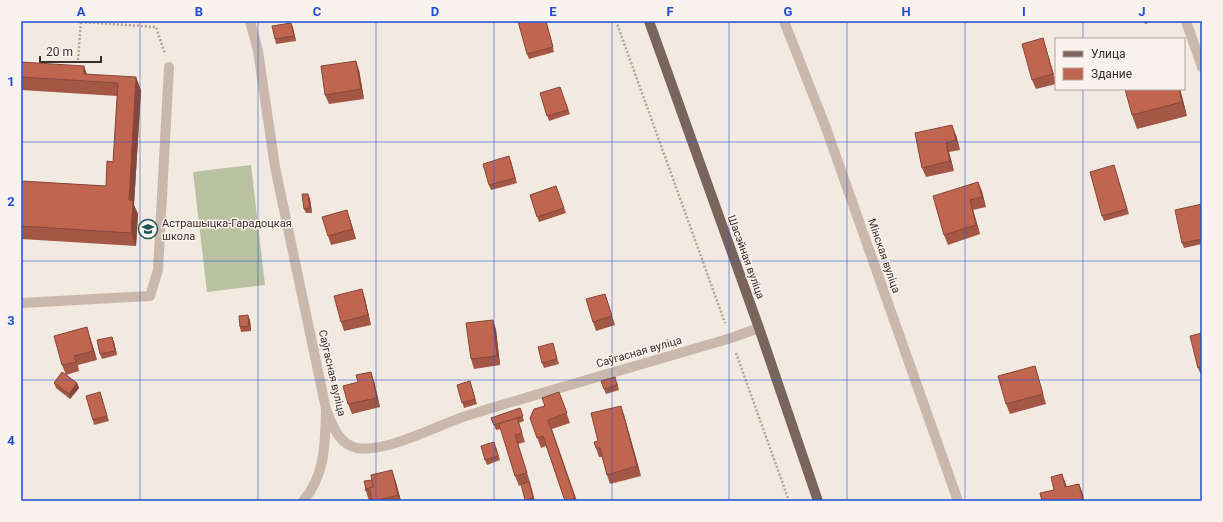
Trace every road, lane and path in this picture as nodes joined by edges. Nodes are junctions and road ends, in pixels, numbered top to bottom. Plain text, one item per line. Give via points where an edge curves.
1 (81, 21) edge
2 (250, 21) edge
3 (616, 21) edge
4 (649, 21) edge
5 (784, 21) edge
6 (1186, 21) edge
7 (78, 60) dead end
8 (169, 67) joint
9 (1202, 67) edge
10 (21, 303) edge
11 (759, 328) junction
12 (731, 338) junction
13 (326, 409) junction
14 (303, 501) edge
15 (789, 501) edge
16 (818, 501) edge
17 (958, 501) edge

1 - 7 path
1 - 8 path via 156,27
2 - 13 street, Саўгасная вуліца via 258,51 275,167
3 - 12 path
4 - 11 main road, Шасэйная вуліца
5 - 17 street, Мінская вуліца via 826,128
6 - 9 street
8 - 10 street via 158,270 150,296
11 - 12 street, Саўгасная вуліца
11 - 16 main road, Шасэйная вуліца
12 - 13 street, Саўгасная вуліца via 467,415 379,446 356,448 345,442 334,429
12 - 15 path
13 - 14 street via 324,456 319,475

